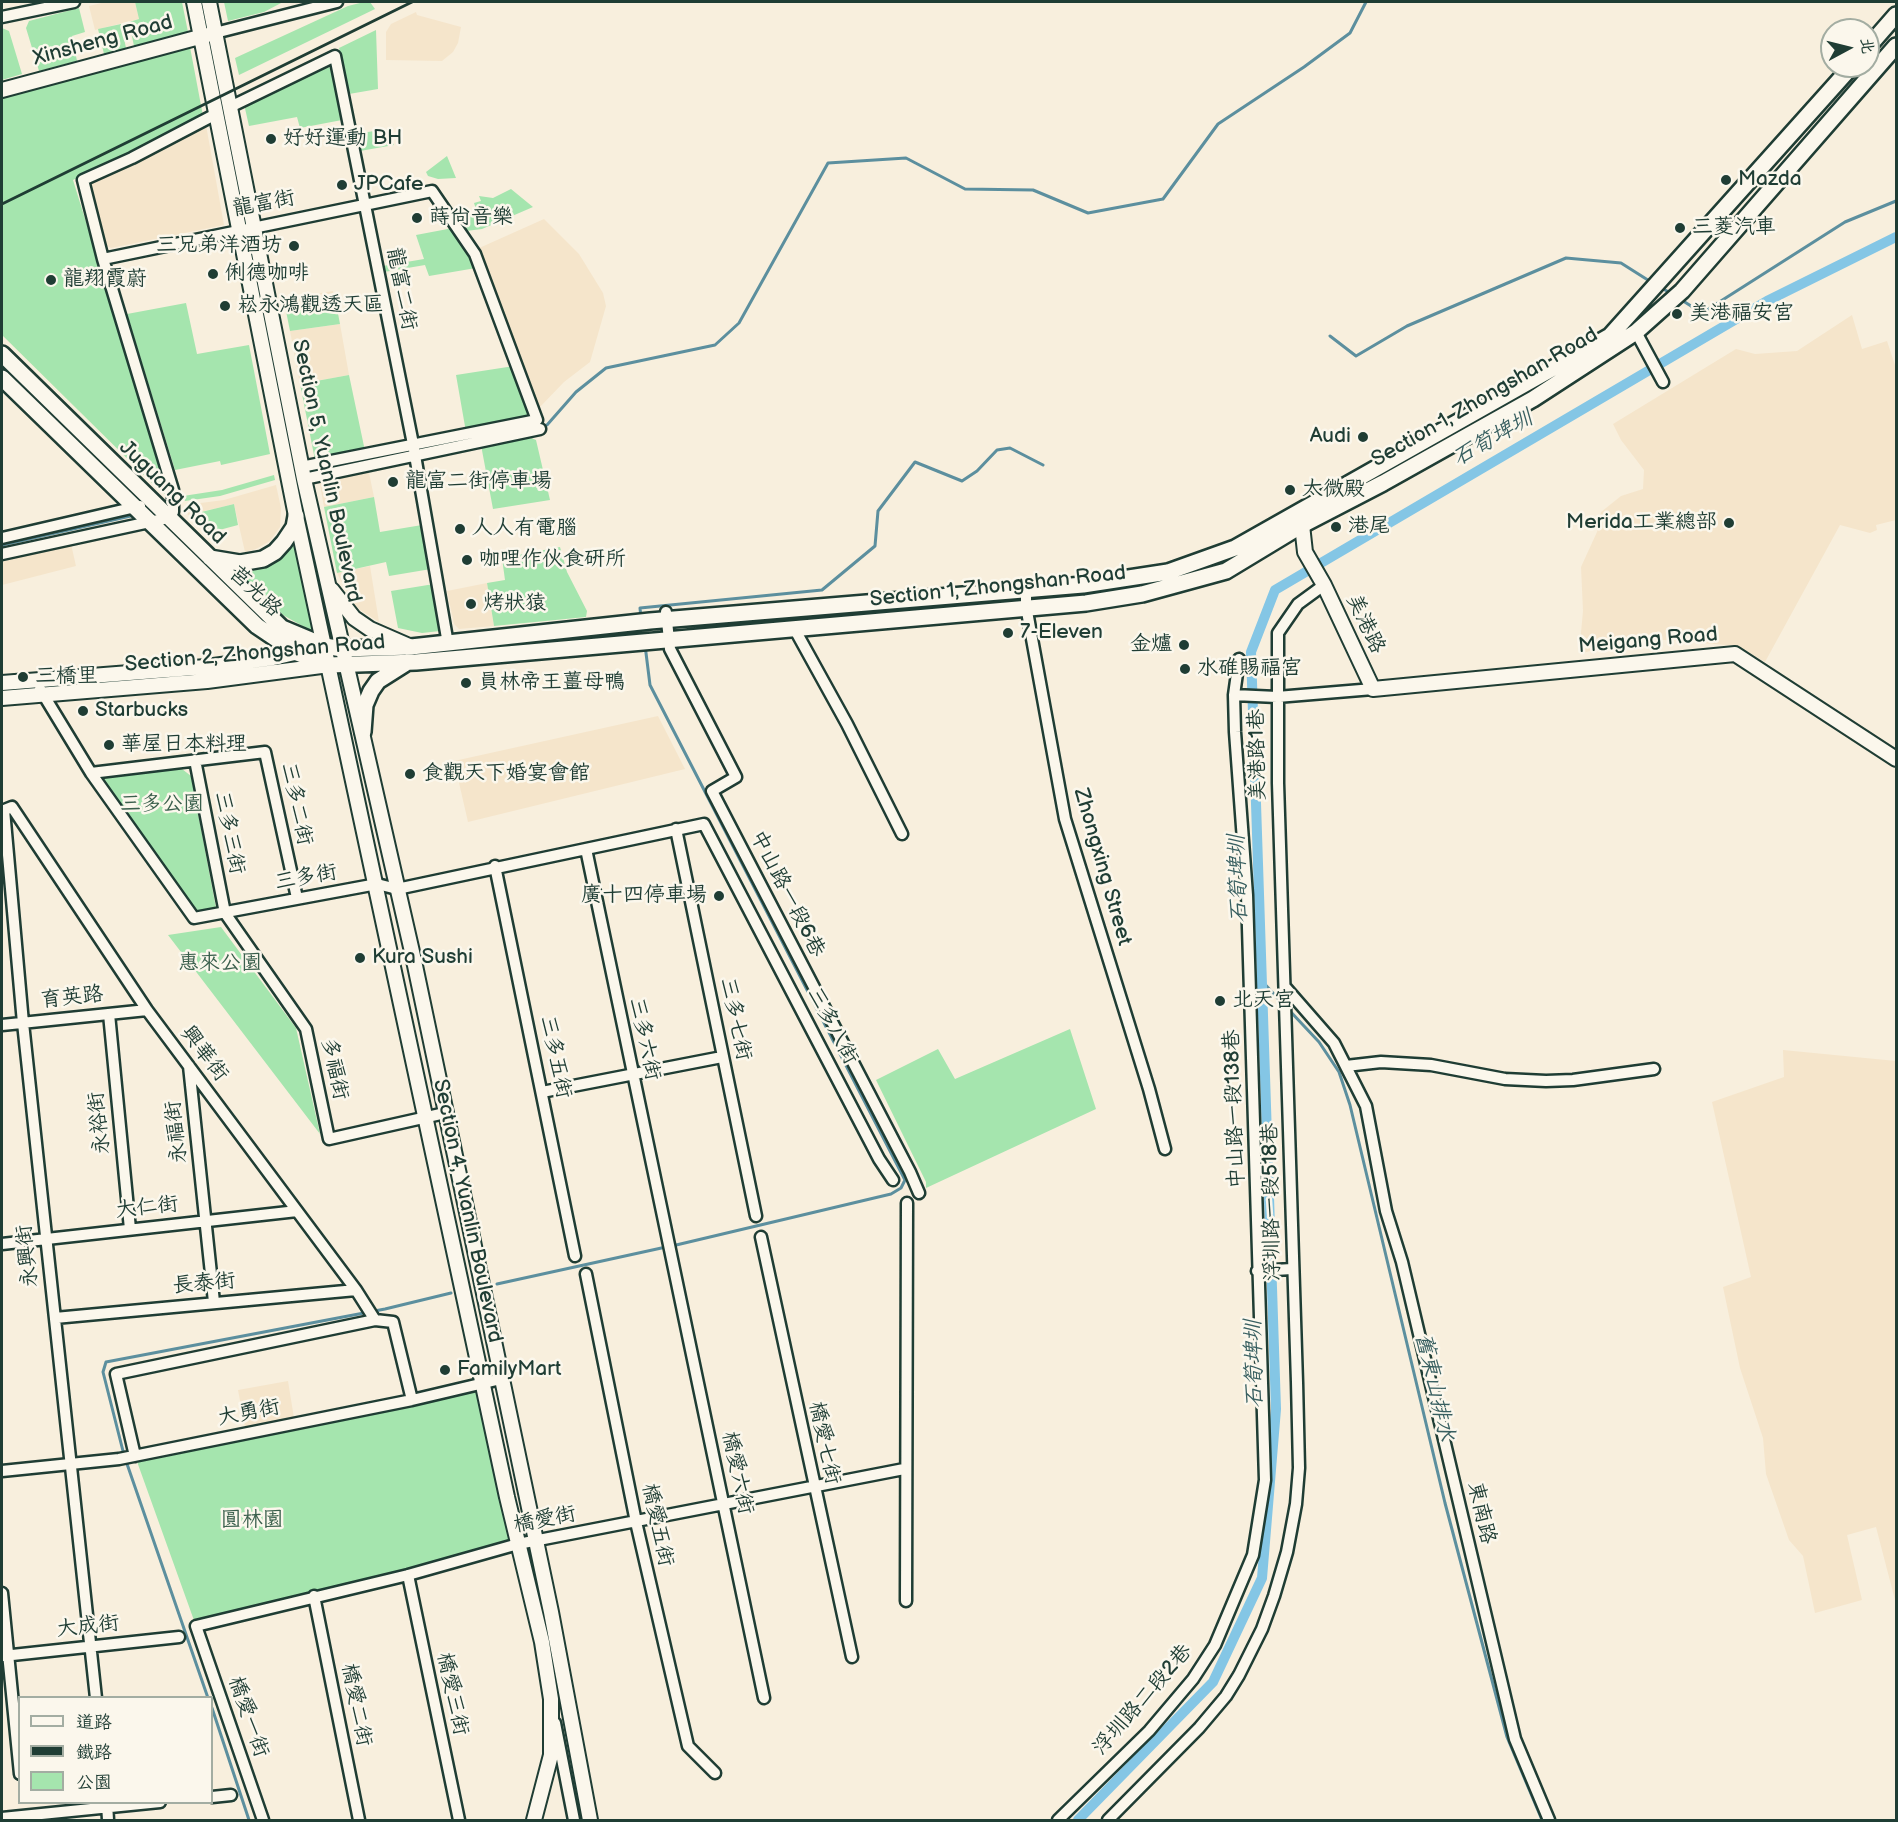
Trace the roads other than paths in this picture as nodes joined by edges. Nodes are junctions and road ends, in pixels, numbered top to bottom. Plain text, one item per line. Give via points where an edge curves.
1 (74, 2) edge
2 (194, 2) edge
3 (209, 2) edge
4 (330, 2) edge
5 (1896, 15) edge
6 (2, 17) edge
7 (215, 33) junction
8 (1880, 33) edge
9 (200, 36) junction
10 (1896, 46) edge
11 (1841, 78) edge
12 (2, 90) edge
13 (230, 106) junction
14 (216, 114) junction
15 (364, 205) junction
16 (255, 226) junction
17 (240, 229) junction
18 (103, 259) junction
19 (1636, 332) junction
20 (2, 354) edge
21 (2, 378) edge
22 (1664, 382) dead end
23 (413, 449) junction
24 (303, 473) junction
25 (1316, 500) junction
26 (145, 505) junction
27 (296, 516) junction
28 (168, 518) junction
29 (151, 521) junction
30 (1302, 525) junction
31 (2, 538) edge
32 (2, 554) edge
33 (207, 558) junction
34 (323, 567) junction
35 (1322, 580) junction
36 (1026, 590) junction
37 (1026, 606) junction
38 (667, 616) junction
39 (619, 625) joint
40 (794, 628) junction
41 (669, 639) junction
42 (651, 640) joint
43 (448, 644) junction
44 (325, 646) junction
45 (342, 649) junction
46 (297, 653) junction
47 (410, 655) junction
48 (1239, 659) dead end
49 (329, 665) junction
50 (347, 666) junction
51 (35, 681) junction
52 (2, 683) edge
53 (1373, 689) junction
54 (44, 695) junction
55 (1234, 695) junction
56 (1277, 697) junction
57 (2, 698) edge
58 (363, 732) junction
59 (1896, 759) edge
60 (195, 760) junction
61 (91, 773) junction
62 (6, 809) edge
63 (704, 824) joint
64 (676, 829) junction
65 (902, 834) dead end
66 (586, 849) junction
67 (495, 866) junction
68 (377, 885) junction
69 (396, 889) junction
70 (297, 898) junction
71 (225, 913) junction
72 (1286, 988) junction
73 (1286, 1002) joint
74 (147, 1010) junction
75 (108, 1014) junction
76 (23, 1023) junction
77 (2, 1025) edge
78 (723, 1058) junction
79 (189, 1066) junction
80 (1346, 1066) junction
81 (1654, 1069) dead end
82 (632, 1074) junction
83 (542, 1092) junction
84 (209, 1093) junction
85 (193, 1103) junction
86 (445, 1113) junction
87 (425, 1116) junction
88 (1164, 1149) dead end
89 (893, 1180) dead end
90 (919, 1194) dead end
91 (907, 1203) dead end
92 (297, 1210) junction
93 (756, 1216) dead end
94 (205, 1221) junction
95 (130, 1229) junction
96 (761, 1237) dead end
97 (46, 1240) junction
98 (2, 1244) edge
99 (574, 1256) dead end
100 (670, 1257) joint
101 (1292, 1269) junction
102 (1257, 1271) junction
103 (586, 1274) dead end
104 (356, 1290) junction
105 (214, 1302) junction
106 (55, 1318) junction
107 (374, 1319) junction
108 (501, 1379) junction
109 (483, 1382) junction
110 (412, 1400) junction
111 (128, 1457) junction
112 (71, 1465) junction
113 (904, 1469) junction
114 (2, 1471) edge
115 (813, 1488) junction
116 (724, 1503) junction
117 (636, 1522) junction
118 (535, 1542) junction
119 (518, 1544) junction
120 (408, 1575) junction
121 (2, 1593) edge
122 (314, 1596) junction
123 (906, 1601) dead end
124 (196, 1626) joint
125 (179, 1637) dead end
126 (90, 1646) junction
127 (5, 1656) edge
128 (852, 1657) dead end
129 (96, 1696) edge
130 (764, 1698) dead end
131 (551, 1699) junction
132 (18, 1758) edge
133 (715, 1773) dead end
134 (231, 1795) dead end
135 (213, 1797) edge
136 (134, 1804) edge
137 (107, 1805) edge
138 (2, 1818) edge
139 (24, 1818) edge
140 (108, 1821) edge
141 (263, 1821) edge
142 (359, 1821) edge
143 (459, 1821) edge
144 (534, 1821) edge
145 (574, 1821) edge
146 (590, 1821) edge
147 (1058, 1821) edge
148 (1108, 1821) edge
149 (1549, 1821) edge

1 - 6 street
2 - 9 main road, Section 5, Yuanlin Boulevard
3 - 7 main road, Section 5, Yuanlin Boulevard
4 - 7 street
5 - 8 main road
7 - 9 main road, Xinsheng Road
7 - 13 main road, Section 5, Yuanlin Boulevard
9 - 12 main road, Xinsheng Road
9 - 14 main road, Section 5, Yuanlin Boulevard
10 - 19 main road, Section 1, Zhongshan Road via 1682,291
11 - 25 main road, Section 1, Zhongshan Road via 1610,336
13 - 15 street, 龍富二街 via 335,56
13 - 16 main road, Section 5, Yuanlin Boulevard
14 - 17 main road, Section 5, Yuanlin Boulevard
14 - 18 street via 83,180
15 - 16 street, 龍富街
15 - 23 street, 龍富二街
15 - 23 street, 龍富街 via 432,190 475,254 538,425
16 - 17 street, 龍富街
16 - 24 main road, Section 5, Yuanlin Boulevard
17 - 18 street, 龍富街
17 - 27 main road, Section 5, Yuanlin Boulevard
18 - 28 street via 173,490 173,512
19 - 22 street
19 - 30 main road, Section 1, Zhongshan Road via 1533,399
20 - 26 main road, Juguang Road
21 - 26 main road, Juguang Road
23 - 24 street
23 - 43 street, 龍富二街
24 - 34 main road, Section 5, Yuanlin Boulevard
25 - 30 main road
25 - 36 main road, Section 1, Zhongshan Road via 1235,548 1168,572
26 - 28 main road, Juguang Road
26 - 29 main road, 莒光路
26 - 31 street
27 - 33 main road via 284,542 263,559 240,563
27 - 44 main road, Section 5, Yuanlin Boulevard
28 - 29 street
28 - 33 main road, Juguang Road
29 - 32 street
29 - 46 main road, 莒光路 via 257,626
30 - 35 main road, 美港路 via 1305,552
30 - 37 main road, Section 1, Zhongshan Road via 1226,571 1142,594 1086,603
33 - 44 main road, Juguang Road via 282,627
34 - 45 main road, Section 5, Yuanlin Boulevard
34 - 47 main road via 332,589 354,618
35 - 53 main road, 美港路
35 - 56 street, 美港路1巷 via 1298,604 1278,633
36 - 37 street, Zhongxing Street
36 - 38 main road, Section 1, Zhongshan Road
37 - 40 main road, Section 1, Zhongshan Road
37 - 88 street, Zhongxing Street via 1065,819
38 - 39 main road, Section 1, Zhongshan Road
38 - 41 street, 中山路一段6巷
39 - 43 main road, Section 2, Zhongshan Road
40 - 41 main road, Section 1, Zhongshan Road
40 - 65 street
41 - 42 main road, Section 1, Zhongshan Road
41 - 90 street, 中山路一段6巷 via 670,649 736,777 712,791
42 - 47 main road, Section 2, Zhongshan Road
43 - 47 main road, Section 2, Zhongshan Road
44 - 45 main road, Section 2, Zhongshan Road
44 - 46 main road, Section 2, Zhongshan Road
44 - 49 main road, Section 4, Yuanlin Boulevard
45 - 47 main road, Section 2, Zhongshan Road
45 - 50 main road, Section 5, Yuanlin Boulevard
46 - 49 main road, 莒光路
46 - 51 main road, Section 2, Zhongshan Road via 206,667
47 - 50 main road, Section 2, Zhongshan Road
47 - 58 main road via 371,691 365,705
48 - 55 street, 中山路一段138巷
49 - 50 main road, Section 2, Zhongshan Road
49 - 54 main road, Section 2, Zhongshan Road via 207,681
49 - 68 main road, Section 4, Yuanlin Boulevard
50 - 58 main road, Section 4, Yuanlin Boulevard
51 - 52 main road, Section 2, Zhongshan Road
51 - 54 street, 三多街
53 - 56 street
53 - 59 main road, Meigang Road via 1735,654
54 - 57 main road, Section 2, Zhongshan Road
54 - 61 street, 三多街
55 - 56 street
55 - 102 street, 中山路一段138巷 via 1247,895
56 - 72 street, 美港路1巷
58 - 69 main road, Section 4, Yuanlin Boulevard
60 - 61 street
60 - 70 street, 三多二街 via 265,752
60 - 71 street, 三多三街
61 - 71 street, 三多街 via 194,918
62 - 74 street, 興華街
62 - 76 street, 永興街
63 - 64 street, 三多街
63 - 89 street, 三多八街
64 - 66 street, 三多街
64 - 78 street, 三多七街
66 - 67 street, 三多街
66 - 82 street, 三多六街
67 - 69 street, 三多街
67 - 83 street, 三多五街
68 - 69 street, 三多街
68 - 70 street, 三多街
68 - 87 main road, Section 4, Yuanlin Boulevard
69 - 86 main road, Section 4, Yuanlin Boulevard
70 - 71 street, 三多街
71 - 87 street, 多福街 via 306,1029 329,1139
72 - 73 street, 美港路1巷
72 - 80 street via 1334,1043
73 - 101 street, 浮圳路一段518巷
74 - 75 street, 育英路
74 - 79 street, 興華街
75 - 76 street, 育英路
75 - 95 street, 永裕街
76 - 77 street, 育英路
76 - 97 street, 永興街
78 - 82 street
78 - 93 street, 三多七街
79 - 84 street, 興華街
79 - 85 street, 永福街
80 - 81 street via 1381,1062 1431,1065 1505,1079 1546,1081
80 - 149 street, 東南路 via 1366,1106 1386,1211 1402,1262 1515,1739
82 - 83 street
82 - 100 street, 三多六街
83 - 99 street, 三多五街
84 - 85 street
84 - 92 street, 興華街
85 - 94 street, 永福街
86 - 87 street, 多福街
86 - 108 main road, Section 4, Yuanlin Boulevard
87 - 109 main road, Section 4, Yuanlin Boulevard
91 - 113 street
92 - 94 street, 大仁街
92 - 104 street, 興華街
94 - 95 street, 大仁街
94 - 105 street, 永福街
95 - 97 street, 大仁街
96 - 115 street, 橋愛七街
97 - 98 street, 大仁街
97 - 106 street, 永興街
100 - 116 street, 橋愛六街
101 - 102 street
101 - 148 street, 浮圳路一段518巷 via 1299,1468 1287,1552 1274,1596 1262,1629 1226,1696
102 - 147 street, 浮圳路二段2巷 via 1264,1480 1253,1555 1215,1645 1193,1679 1149,1731
103 - 117 street, 橋愛五街
104 - 105 street, 長泰街
104 - 107 street, 興華街
105 - 106 street, 長泰街
106 - 112 street, 永興街
107 - 110 street via 393,1322
107 - 111 street via 116,1374
108 - 109 street, 大勇街
108 - 118 main road, Section 4, Yuanlin Boulevard
109 - 110 street, 大勇街
109 - 119 main road, Section 4, Yuanlin Boulevard
110 - 111 street, 大勇街
111 - 112 street, 大勇街
112 - 114 street, 大勇街
112 - 126 street, 永興街
113 - 115 street, 橋愛街
113 - 123 street
115 - 116 street, 橋愛街
115 - 128 street, 橋愛七街
116 - 117 street, 橋愛街
116 - 130 street, 橋愛六街
117 - 118 street, 橋愛街
117 - 133 street, 橋愛五街 via 688,1746
118 - 119 street, 橋愛街
118 - 146 main road, Section 4, Yuanlin Boulevard
119 - 120 street, 橋愛街
119 - 131 main road, Section 4, Yuanlin Boulevard via 542,1642
120 - 122 street, 橋愛街
120 - 143 street, 橋愛三街
121 - 127 street
122 - 124 street, 橋愛街
122 - 142 street, 橋愛二街
124 - 141 street, 橋愛一街
125 - 126 street, 大成街
126 - 127 street, 大成街
126 - 129 street, 永興街
127 - 132 street
131 - 144 main road, Section 4, Yuanlin Boulevard via 551,1755
131 - 145 street
134 - 135 street
136 - 137 street
137 - 139 street
137 - 140 street
138 - 139 street

